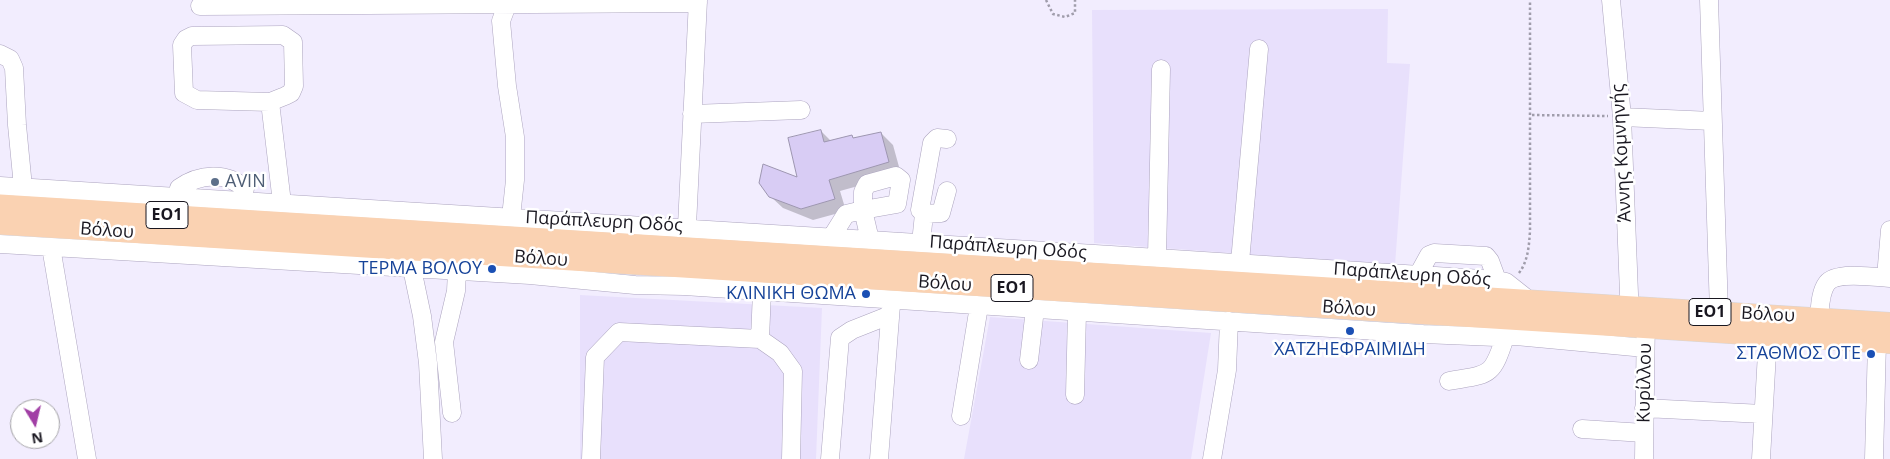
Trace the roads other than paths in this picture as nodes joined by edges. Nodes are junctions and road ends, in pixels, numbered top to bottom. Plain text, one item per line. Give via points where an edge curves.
1 (1611, 0) edge
2 (1709, 0) edge
3 (698, 1) edge
4 (643, 2) edge
5 (324, 3) edge
6 (542, 3) edge
7 (507, 5) junction
8 (200, 6) dead end
9 (1259, 49) dead end
10 (0, 54) edge
11 (1161, 69) dead end
12 (270, 102) junction
13 (801, 110) dead end
14 (692, 114) junction
15 (1622, 117) junction
16 (1712, 121) junction
17 (946, 139) dead end
18 (0, 186) edge
19 (23, 187) junction
20 (245, 189) dead end
21 (947, 191) dead end
22 (171, 199) junction
23 (282, 203) junction
24 (0, 204) edge
25 (924, 214) junction
26 (511, 217) junction
27 (406, 220) junction
28 (0, 224) edge
29 (687, 226) junction
30 (1890, 230) edge
31 (831, 238) junction
32 (870, 240) junction
33 (921, 243) junction
34 (0, 244) edge
35 (51, 247) junction
36 (1157, 257) junction
37 (410, 260) junction
38 (1240, 262) junction
39 (457, 271) junction
40 (1418, 275) junction
41 (1888, 277) edge
42 (1502, 281) junction
43 (762, 291) junction
44 (979, 306) junction
45 (1035, 309) junction
46 (887, 311) junction
47 (1531, 311) junction
48 (1077, 312) junction
49 (1719, 312) junction
50 (1638, 317) junction
51 (1819, 318) junction
52 (1229, 321) junction
53 (1890, 322) edge
54 (1768, 335) junction
55 (1510, 336) junction
56 (760, 338) junction
57 (1884, 342) edge
58 (1645, 348) junction
59 (1029, 360) dead end
60 (1449, 381) dead end
61 (1075, 395) dead end
62 (1644, 408) junction
63 (452, 413) dead end
64 (1763, 414) junction
65 (961, 416) dead end
66 (1582, 429) dead end
67 (1644, 433) junction
68 (87, 459) edge
69 (434, 459) edge
70 (592, 459) edge
71 (791, 459) edge
72 (830, 459) edge
73 (879, 459) edge
74 (1212, 459) edge
75 (1644, 459) edge
76 (1761, 459) edge
77 (1874, 459) edge

1 - 15 street, Άννης Κομνηνής
2 - 16 street
3 - 4 street
3 - 14 street
4 - 6 street
5 - 7 street
5 - 8 street
6 - 7 street
7 - 26 street via 500,21 515,137
9 - 38 street
10 - 19 street via 10,59 14,68
11 - 36 street
12 - 12 street via 190,98 184,93 182,45 186,39 192,36 288,37 293,42 294,86 291,93
12 - 23 street
13 - 14 street
14 - 29 street
15 - 16 street
15 - 50 street, Άννης Κομνηνής
16 - 49 street
17 - 25 street via 937,138 932,143 920,210
18 - 19 street, Παράπλευρη Οδός
19 - 22 street, Παράπλευρη Οδός
20 - 22 street via 232,179 202,177 191,180
21 - 25 street via 941,213
22 - 23 street, Παράπλευρη Οδός
22 - 24 main road, Βόλου / ΕΟ1
22 - 27 main road, Βόλου / ΕΟ1
23 - 27 street, Παράπλευρη Οδός
25 - 33 street
26 - 27 street, Παράπλευρη Οδός
26 - 29 street, Παράπλευρη Οδός
27 - 37 street
27 - 47 main road, Βόλου / ΕΟ1
28 - 37 main road, Βόλου / ΕΟ1
29 - 31 street, Παράπλευρη Οδός
30 - 41 street
31 - 32 street, Παράπλευρη Οδός
31 - 32 street via 846,214 863,210
32 - 33 street, Παράπλευρη Οδός
33 - 36 street, Παράπλευρη Οδός
34 - 35 street
35 - 37 street
35 - 68 street
36 - 38 street, Παράπλευρη Οδός
37 - 39 street
37 - 47 main road, Βόλου / ΕΟ1
37 - 69 street via 428,362
38 - 40 street, Παράπλευρη Οδός
39 - 43 street
39 - 63 street via 456,292 444,342
40 - 42 street, Παράπλευρη Οδός
40 - 42 street via 1429,255 1437,252 1486,256
41 - 51 street via 1846,276 1832,280 1827,283
42 - 47 street, Παράπλευρη Οδός
43 - 46 street via 859,297
43 - 56 street
44 - 45 street
44 - 46 street
44 - 65 street
45 - 48 street
45 - 59 street
46 - 72 street via 840,338
46 - 73 street
47 - 50 main road, Βόλου / ΕΟ1
47 - 55 street
48 - 52 street
48 - 61 street
49 - 50 main road, Βόλου / ΕΟ1
49 - 51 main road, Βόλου / ΕΟ1
50 - 54 main road, Βόλου / ΕΟ1
50 - 58 street, Κυρίλλου
51 - 53 main road, Βόλου / ΕΟ1
52 - 55 street via 1423,334
52 - 74 street via 1227,370
54 - 57 main road, Βόλου / ΕΟ1
54 - 64 street
55 - 58 street
55 - 60 street via 1491,370 1480,376
56 - 70 street via 618,332 595,357
56 - 71 street via 780,353 793,371
57 - 77 street
58 - 62 street, Κυρίλλου
62 - 64 street
62 - 67 street, Κυρίλλου
64 - 76 street
66 - 67 street
67 - 75 street, Κυρίλλου

